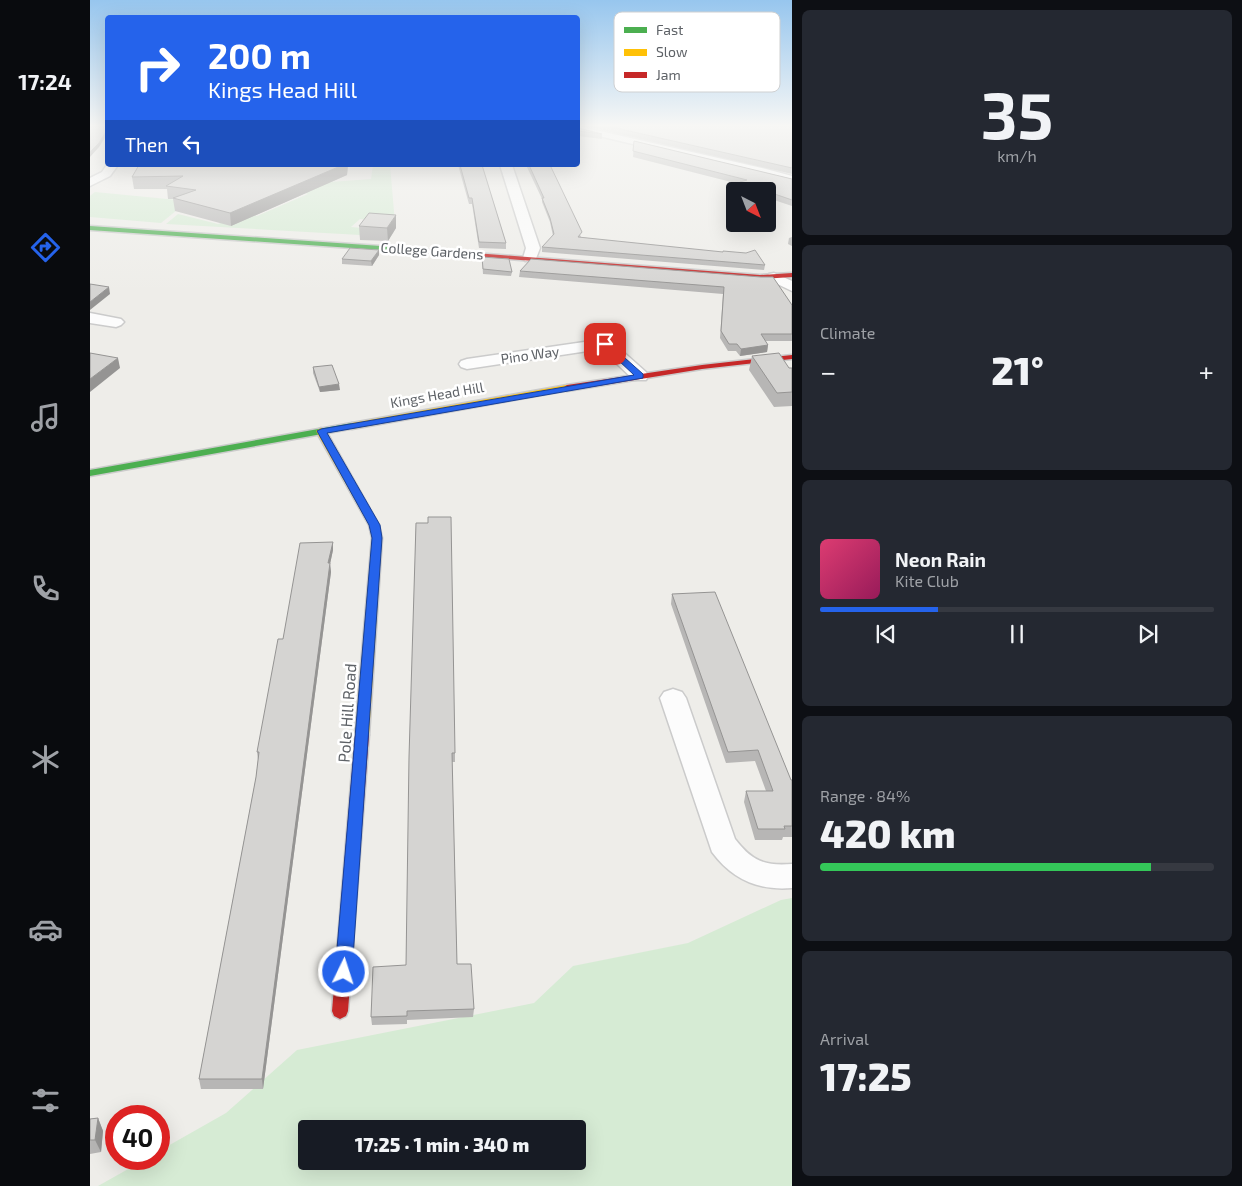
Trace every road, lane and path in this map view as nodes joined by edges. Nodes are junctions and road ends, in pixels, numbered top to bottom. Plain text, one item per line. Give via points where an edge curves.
1 (511, 181) edge
2 (90, 228) edge
3 (530, 258) junction
4 (792, 275) edge
5 (774, 277) junction
6 (792, 287) edge
7 (90, 318) edge
8 (116, 322) dead end
9 (792, 357) edge
10 (467, 364) dead end
11 (640, 376) junction
12 (321, 431) junction
13 (90, 473) edge
14 (673, 698) dead end
15 (792, 876) edge
16 (340, 1011) dead end

1 - 3 street via 533,248
2 - 3 street, College Gardens
3 - 5 street, College Gardens
4 - 5 street, College Gardens
5 - 6 street, College Gardens
7 - 8 street
9 - 11 street, Kings Head Hill
10 - 11 street, Pino Way via 605,344
11 - 12 street, Kings Head Hill
12 - 13 street, Kings Head Hill
12 - 16 street, Pole Hill Road via 374,525 377,538
14 - 15 street via 722,844 744,868 761,876

